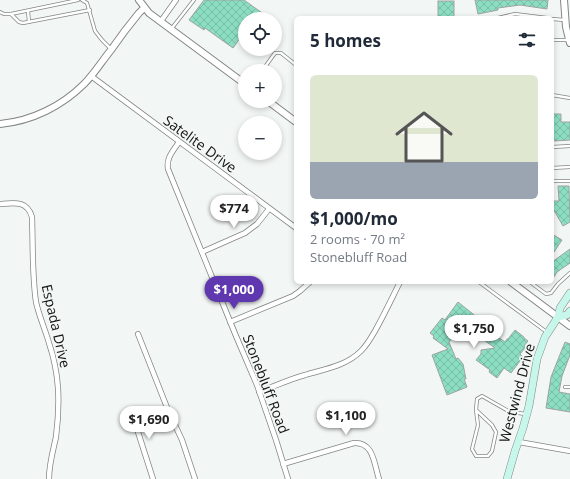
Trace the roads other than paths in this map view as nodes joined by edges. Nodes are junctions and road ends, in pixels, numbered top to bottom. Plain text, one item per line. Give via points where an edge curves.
1 (78, 0) edge
2 (82, 0) edge
3 (139, 0) edge
4 (176, 0) edge
5 (194, 0) edge
6 (564, 0) edge
7 (144, 8) junction
8 (90, 10) junction
9 (28, 11) junction
10 (0, 12) edge
11 (11, 14) junction
12 (506, 16) edge
13 (531, 16) edge
14 (554, 19) edge
15 (566, 20) junction
16 (161, 21) junction
17 (28, 22) junction
18 (172, 29) junction
19 (554, 40) edge
20 (570, 41) edge
21 (111, 49) junction
22 (294, 63) edge
23 (267, 64) edge
24 (91, 76) junction
25 (238, 79) edge
26 (554, 95) edge
27 (570, 98) edge
28 (278, 108) edge
29 (294, 120) edge
30 (0, 124) edge
31 (179, 142) junction
32 (570, 146) edge
33 (554, 147) edge
34 (570, 167) edge
35 (554, 168) edge
36 (554, 181) edge
37 (570, 181) edge
38 (0, 204) edge
39 (269, 209) junction
40 (294, 227) edge
41 (202, 252) junction
42 (570, 272) edge
43 (308, 284) edge
44 (399, 284) edge
45 (482, 284) edge
46 (514, 284) edge
47 (533, 284) edge
48 (570, 293) edge
49 (570, 311) edge
50 (558, 317) junction
51 (230, 322) junction
52 (570, 326) edge
53 (548, 333) junction
54 (138, 334) dead end
55 (565, 386) dead end
56 (570, 388) edge
57 (259, 392) junction
58 (168, 410) junction
59 (476, 410) junction
60 (527, 414) junction
61 (519, 442) junction
62 (570, 451) edge
63 (284, 464) junction
64 (49, 479) edge
65 (154, 479) edge
66 (195, 479) edge
67 (288, 479) edge
68 (378, 479) edge
69 (507, 479) edge

1 - 9 lane
2 - 8 lane via 88,3
3 - 7 street
4 - 16 street
5 - 18 lane
6 - 15 street
7 - 16 street
7 - 21 street
8 - 17 lane
8 - 21 lane via 95,31
9 - 11 lane
9 - 17 lane
10 - 11 lane
11 - 17 lane via 19,22
12 - 13 lane
14 - 15 lane
15 - 20 street
16 - 18 street
18 - 25 street
19 - 20 lane
21 - 24 street
22 - 23 lane via 281,53 275,53
24 - 30 street via 64,101 50,109 23,120
24 - 31 street, Satelite Drive
26 - 27 lane
28 - 29 street
31 - 39 street, Satelite Drive
31 - 41 street, Stonebluff Road via 170,157 168,169
32 - 33 lane
34 - 35 lane
36 - 37 lane
38 - 64 street, Espada Drive via 21,204 28,208 32,217 36,303 54,359 58,390 58,421
39 - 40 street, Satelite Drive
39 - 41 street via 257,224 245,233
41 - 51 street, Stonebluff Road
42 - 47 lane via 551,293 546,294
43 - 51 street via 293,296
44 - 57 street via 368,343 355,357 338,366
45 - 53 lane
46 - 50 street
48 - 50 main road, Westwind Drive via 560,308
49 - 50 main road
50 - 52 street
50 - 53 main road, Westwind Drive
51 - 57 street, Stonebluff Road
53 - 60 main road, Westwind Drive via 537,359
54 - 58 street
55 - 56 lane
57 - 63 street, Stonebluff Road
58 - 65 street via 147,419 137,429
58 - 66 street via 182,440
59 - 59 lane via 478,425 472,449 476,456 488,456 492,451 496,432
59 - 60 lane via 477,399 482,396 510,412
60 - 61 main road, Westwind Drive
61 - 62 street
61 - 69 main road, Westwind Drive
63 - 67 street, Stonebluff Road
63 - 68 street via 359,443 368,447 371,452

